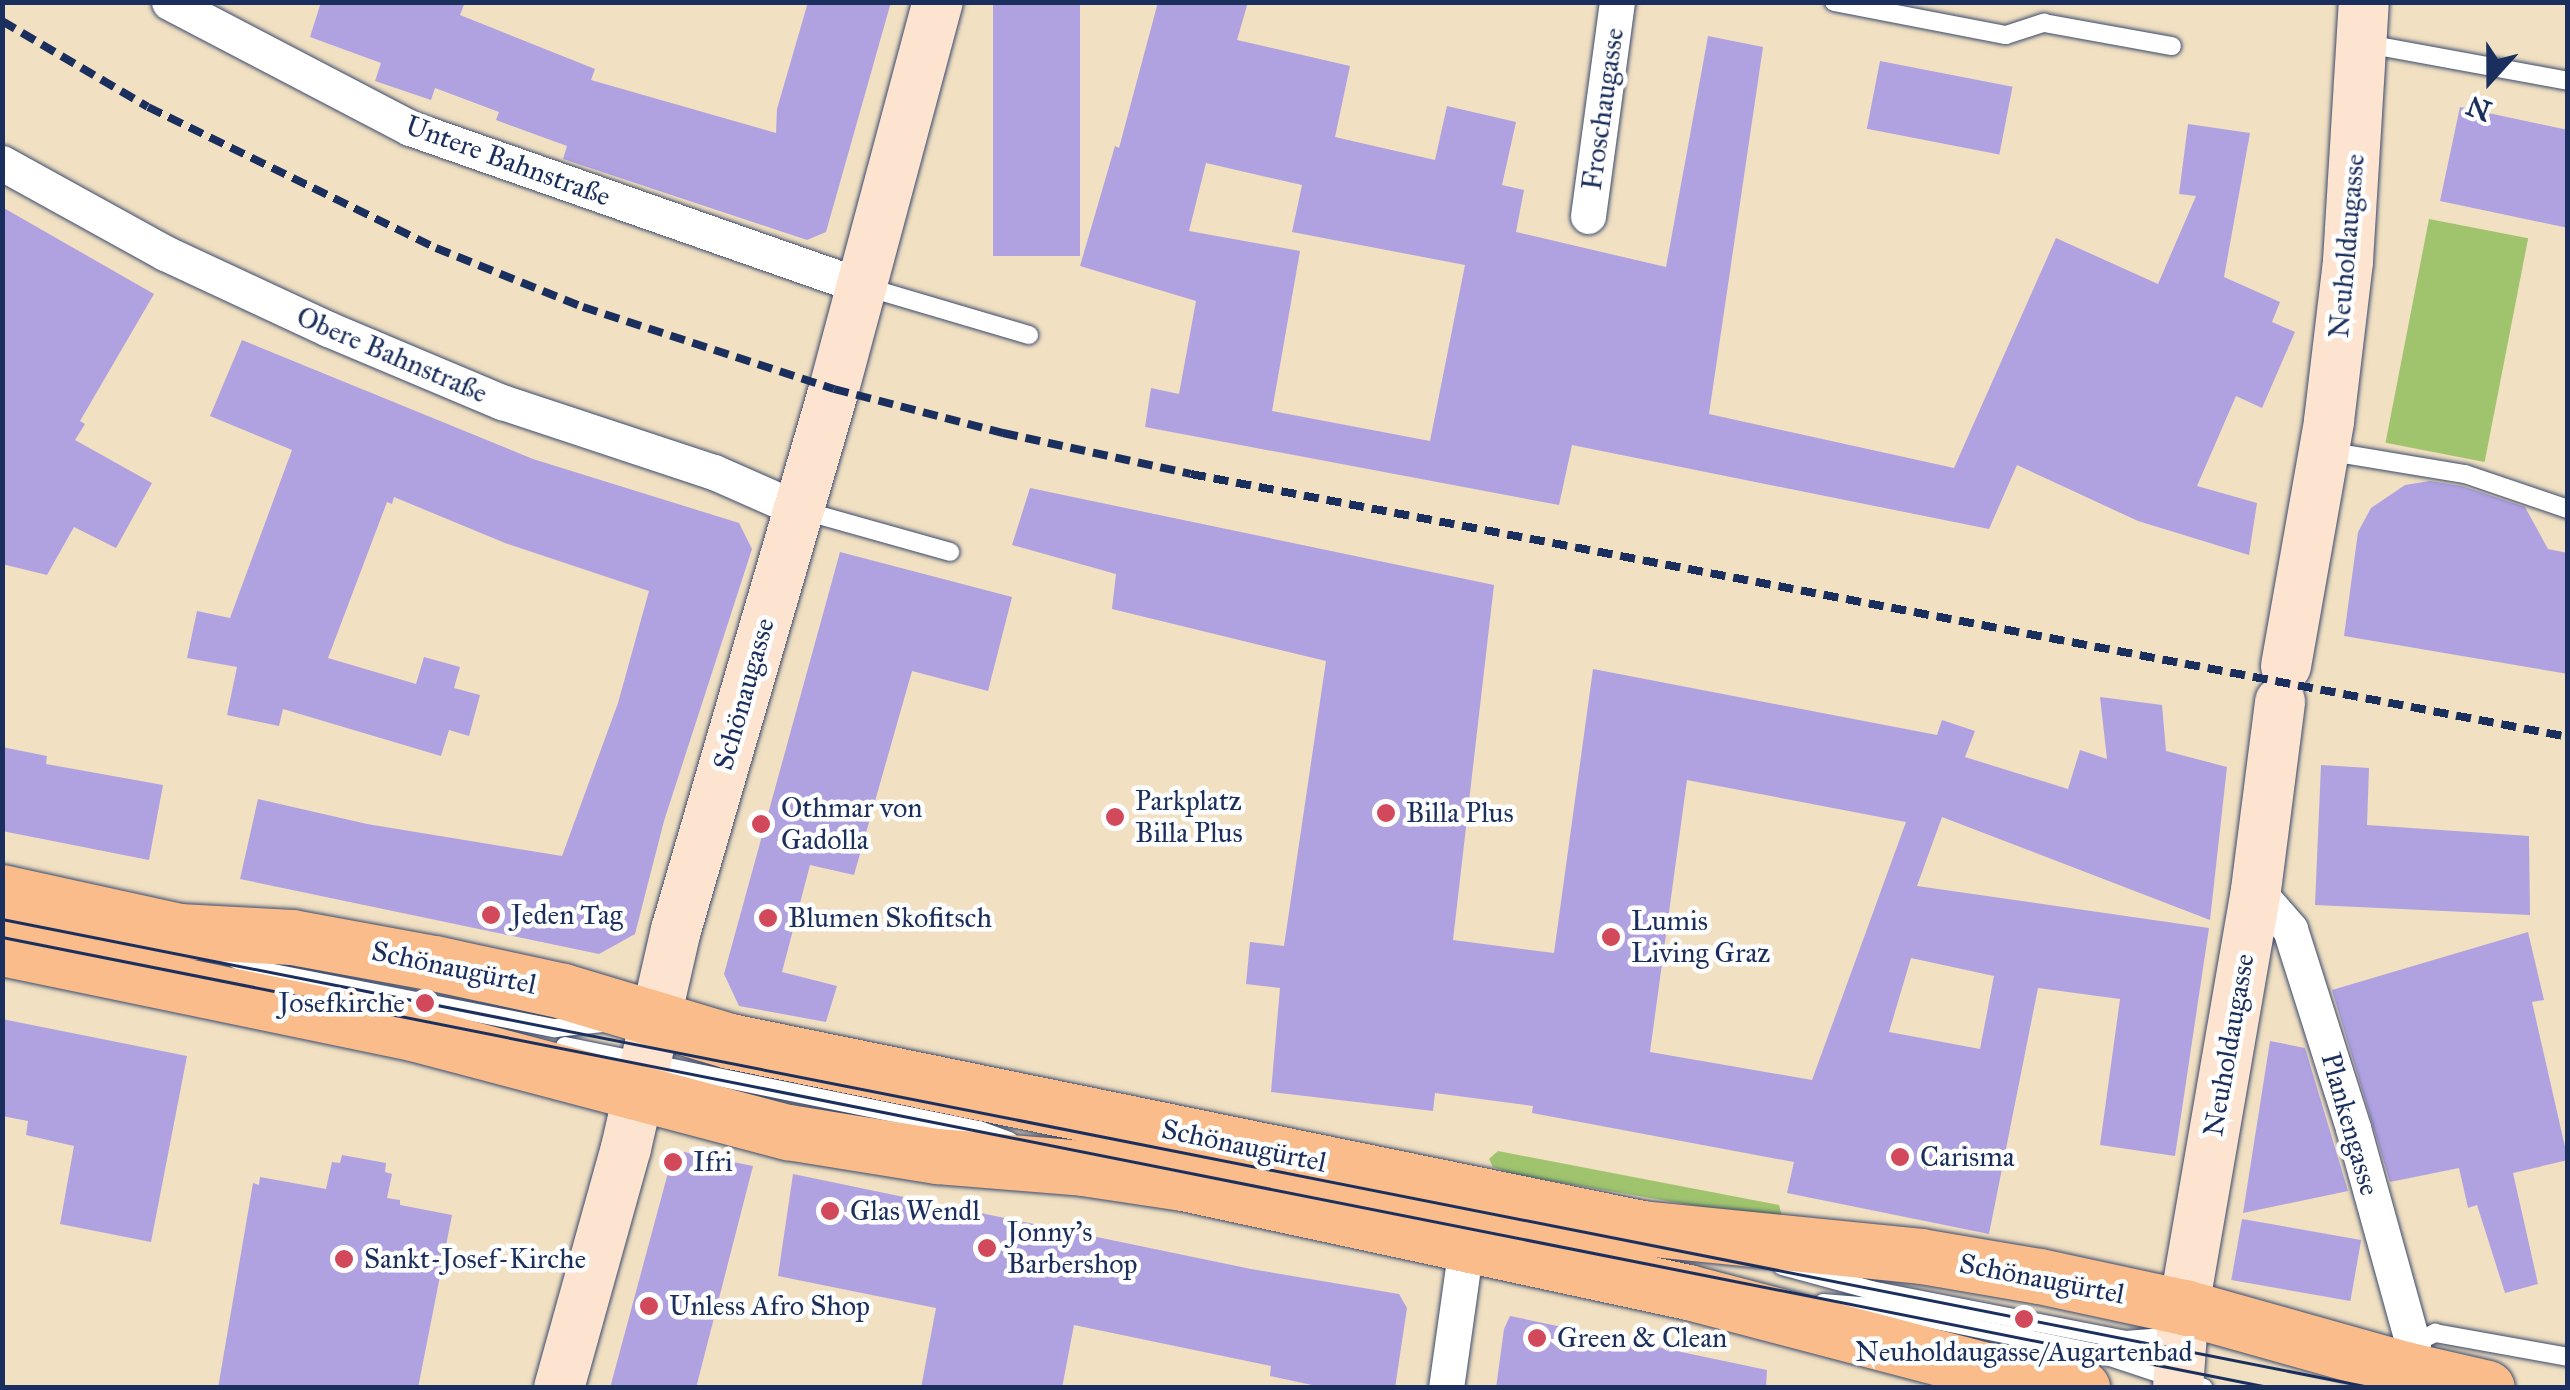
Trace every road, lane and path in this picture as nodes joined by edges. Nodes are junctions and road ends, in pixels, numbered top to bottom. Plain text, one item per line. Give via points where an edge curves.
1 (169, 2) edge
2 (938, 2) edge
3 (1618, 2) edge
4 (1834, 2) edge
5 (2363, 23) edge
6 (2172, 46) dead end
7 (2568, 81) edge
8 (2, 163) edge
9 (1588, 216) dead end
10 (862, 286) junction
11 (1029, 334) dead end
12 (2324, 450) junction
13 (2568, 508) edge
14 (798, 510) junction
15 (950, 552) dead end
16 (2256, 890) junction
17 (2, 892) edge
18 (2, 948) edge
19 (646, 1059) junction
20 (1466, 1246) junction
21 (1688, 1292) junction
22 (2409, 1356) junction
23 (2568, 1356) edge
24 (2185, 1359) edge
25 (559, 1388) edge
26 (1446, 1388) edge
27 (2082, 1388) edge
28 (2488, 1388) edge

1 - 10 street, Untere Bahnstraße via 410,128
2 - 10 main road, Schönaugasse
3 - 9 street, Froschaugasse
4 - 6 lane via 2006,35 2044,23
5 - 7 lane
5 - 12 main road, Neuholdaugasse via 2348,261
8 - 14 street, Obere Bahnstraße via 164,253 328,329 502,402 714,472
10 - 11 lane
10 - 14 main road, Schönaugasse
12 - 13 lane via 2465,474
12 - 16 main road, Neuholdaugasse
14 - 15 lane
14 - 19 main road, Schönaugasse
16 - 22 street, Plankengasse via 2290,930
16 - 24 main road, Neuholdaugasse
17 - 19 main road, Schönaugürtel via 179,931 292,937 563,990
18 - 19 main road, Schönaugürtel via 416,1034
19 - 20 main road, Schönaugürtel via 875,1148 1183,1183
19 - 24 main road, Schönaugürtel via 730,1041 1642,1228 1921,1256
19 - 25 main road, Schönaugasse
20 - 21 main road, Schönaugürtel
20 - 26 street
21 - 24 lane via 1872,1307 2121,1358
21 - 27 main road, Schönaugürtel via 1986,1370
22 - 23 lane via 2436,1334
22 - 24 main road, Schönaugürtel via 2274,1331
22 - 28 main road, Schönaugürtel

